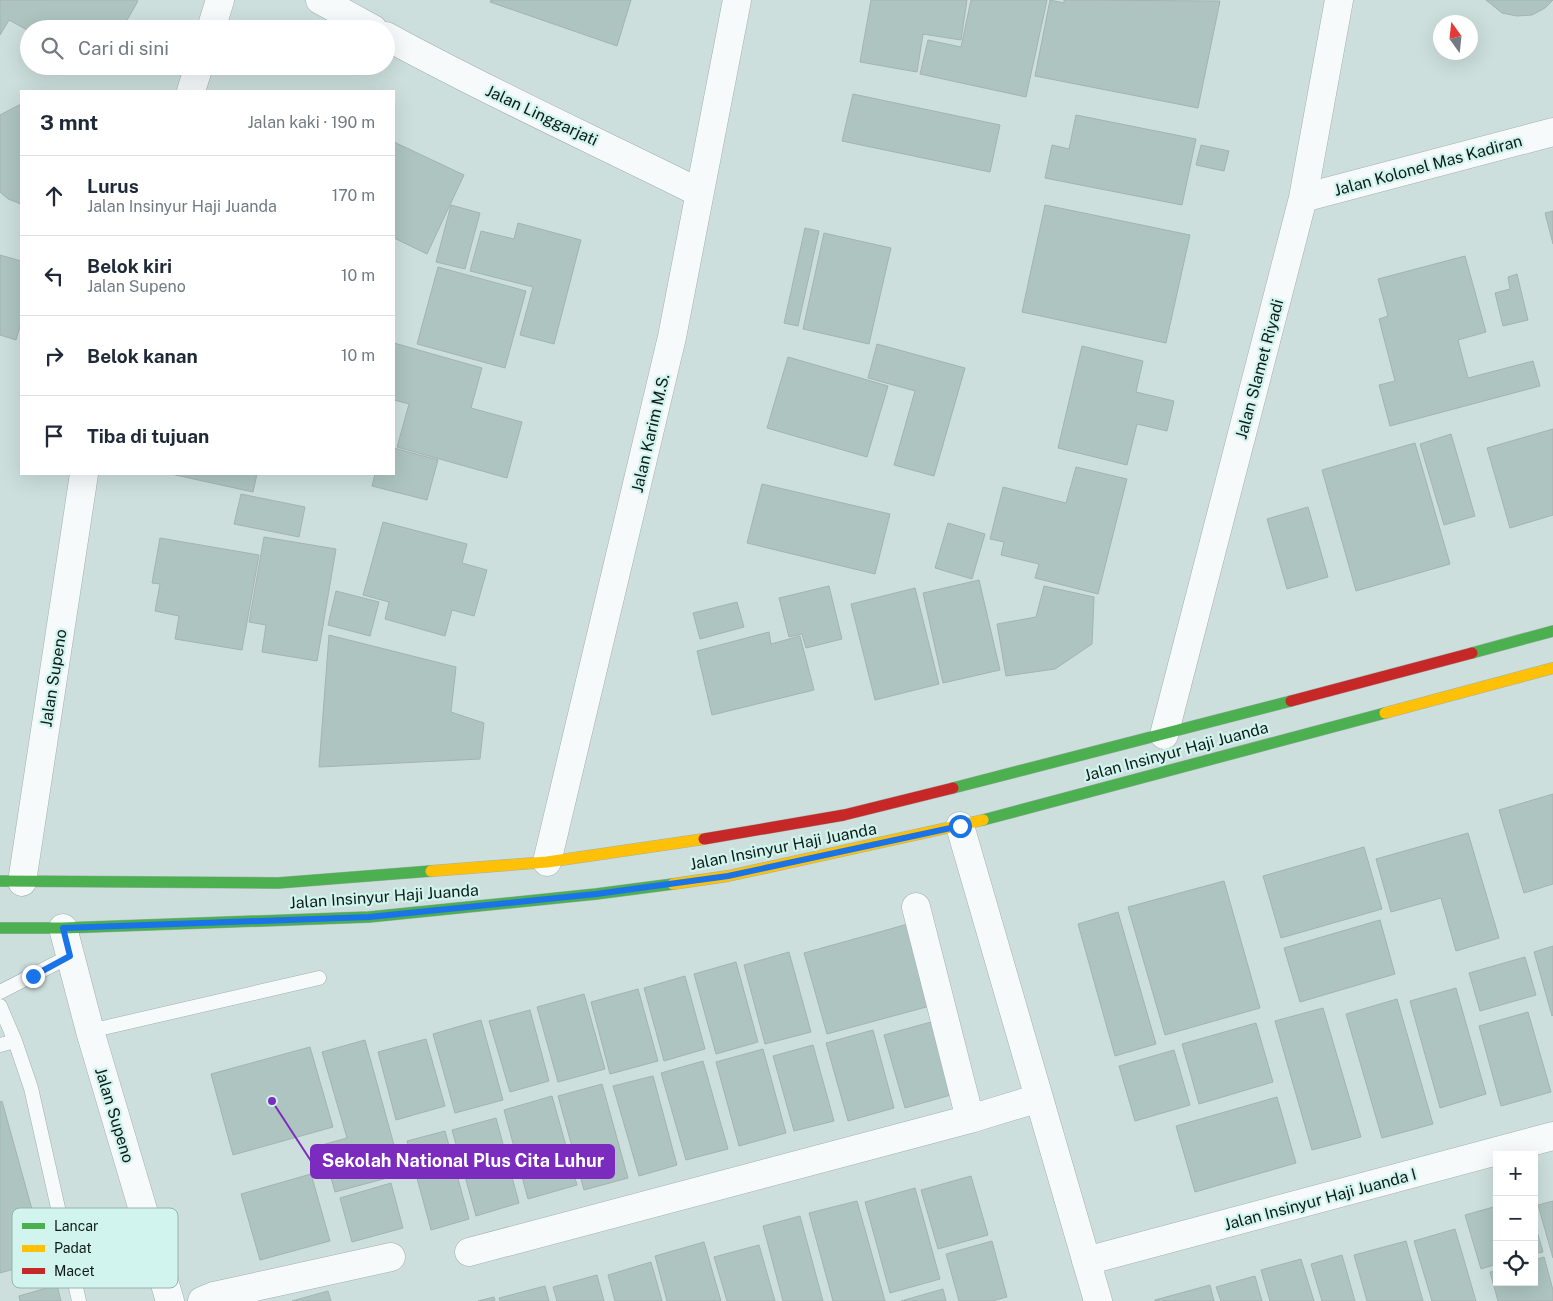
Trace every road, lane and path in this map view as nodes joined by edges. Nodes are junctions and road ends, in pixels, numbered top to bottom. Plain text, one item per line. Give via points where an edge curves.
1 (220, 0) edge
2 (320, 0) edge
3 (737, 0) edge
4 (1339, 0) edge
5 (214, 20) edge
6 (357, 20) edge
7 (395, 41) edge
8 (196, 75) edge
9 (191, 90) edge
10 (1553, 132) edge
11 (698, 192) junction
12 (1303, 198) junction
13 (84, 475) edge
14 (1553, 631) edge
15 (1553, 668) edge
16 (1164, 735) junction
17 (960, 826) junction
18 (547, 862) junction
19 (11, 882) edge
20 (916, 907) dead end
21 (0, 928) edge
22 (63, 928) junction
23 (70, 956) junction
24 (319, 978) dead end
25 (0, 992) edge
26 (0, 1006) edge
27 (90, 1031) junction
28 (15, 1041) junction
29 (0, 1045) edge
30 (1039, 1098) junction
31 (970, 1119) junction
32 (1553, 1136) edge
33 (58, 1208) edge
34 (142, 1208) edge
35 (469, 1252) dead end
36 (391, 1258) dead end
37 (1086, 1262) junction
38 (76, 1288) edge
39 (166, 1288) edge
40 (79, 1301) edge
41 (170, 1301) edge
42 (202, 1301) edge
43 (1098, 1301) edge

1 - 5 street
2 - 6 street
3 - 11 street, Jalan Karim M.S.
4 - 12 street, Jalan Slamet Riyadi
7 - 11 street, Jalan Linggarjati via 453,73 570,127
8 - 9 street
10 - 12 street, Jalan Kolonel Mas Kadiran
11 - 18 street, Jalan Karim M.S. via 672,337
12 - 16 street, Jalan Slamet Riyadi
13 - 19 street, Jalan Supeno
14 - 16 main road, Jalan Insinyur Haji Juanda
15 - 17 main road, Jalan Insinyur Haji Juanda
16 - 18 main road, Jalan Insinyur Haji Juanda via 844,815
17 - 22 main road, Jalan Insinyur Haji Juanda via 728,876 596,894 369,917
17 - 30 street
18 - 19 main road, Jalan Insinyur Haji Juanda via 278,883
20 - 31 street
21 - 22 main road, Jalan Insinyur Haji Juanda
22 - 23 street, Jalan Supeno
23 - 25 lane
23 - 27 street, Jalan Supeno
24 - 27 lane
26 - 28 lane
27 - 34 street, Jalan Supeno
28 - 29 lane
28 - 33 lane via 31,1088
30 - 31 street
30 - 37 street
31 - 35 street
32 - 37 street, Jalan Insinyur Haji Juanda I
36 - 42 street
37 - 43 street
38 - 40 lane
39 - 41 street, Jalan Supeno

